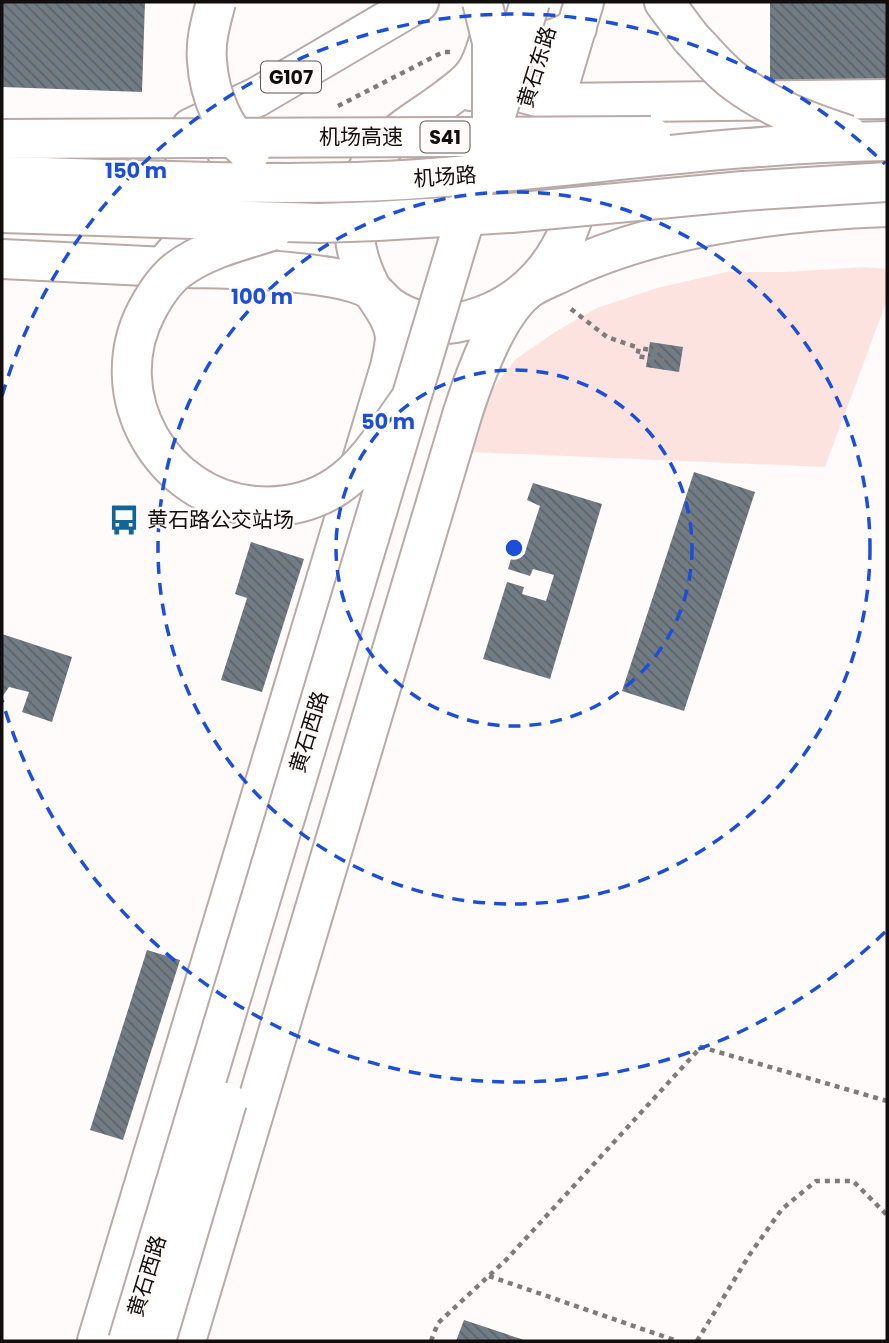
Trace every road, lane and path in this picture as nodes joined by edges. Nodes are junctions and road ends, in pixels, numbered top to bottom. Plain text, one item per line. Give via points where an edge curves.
1 (216, 2) edge
2 (419, 2) edge
3 (503, 2) edge
4 (664, 2) edge
5 (573, 11) edge
6 (485, 51) junction
7 (887, 99) edge
8 (554, 103) junction
9 (440, 104) junction
10 (505, 128) junction
11 (2, 137) edge
12 (880, 139) edge
13 (167, 140) junction
14 (322, 141) junction
15 (386, 142) junction
16 (2, 176) edge
17 (311, 182) junction
18 (887, 184) edge
19 (2, 188) edge
20 (887, 207) edge
21 (2, 213) edge
22 (319, 223) junction
23 (2, 259) edge
24 (162, 267) junction
25 (527, 290) junction
26 (373, 291) junction
27 (571, 309) dead end
28 (639, 348) junction
29 (658, 351) dead end
30 (671, 362) dead end
31 (409, 401) junction
32 (363, 459) junction
33 (441, 485) junction
34 (887, 1101) edge
35 (887, 1215) edge
36 (489, 1276) junction
37 (97, 1341) edge
38 (128, 1341) edge
39 (156, 1341) edge
40 (186, 1341) edge
41 (431, 1341) edge
42 (677, 1341) edge
43 (697, 1341) edge

1 - 17 main road, bridge via 208,30 207,62 228,130 268,167
2 - 13 main road, G107 via 257,97
3 - 5 main road via 518,30 533,40 550,41
3 - 6 main road
3 - 10 main road, bridge via 492,42
4 - 12 main road, bridge via 691,38 750,92 803,119
5 - 8 main road
5 - 10 main road, 黄石东路
6 - 9 main road via 473,76
6 - 14 path via 443,52 324,114
7 - 8 main road
8 - 9 main road via 492,88
8 - 25 main road via 576,127 581,175 565,240 552,264
9 - 15 main road
10 - 31 main road, 黄石西路, bridge
10 - 39 main road, 黄石西路, bridge
11 - 12 main road, 机场高速 / S41, bridge
11 - 13 main road, G107
12 - 17 main road, 机场路, bridge via 416,179
13 - 14 main road
13 - 24 main road via 194,177 197,193 191,232
14 - 15 main road
15 - 26 main road via 363,178 354,215 354,240
16 - 17 main road, 机场路, bridge
18 - 19 main road, bridge
18 - 22 main road, 机场路, bridge via 743,191 444,218
20 - 25 main road via 761,218 669,236 590,258
21 - 22 main road, 机场路, bridge
22 - 31 main road, bridge via 279,229 207,253 179,269 163,285 135,338 135,405 147,434 166,463 198,490 239,505 290,505 318,496 355,471
23 - 24 main road
24 - 26 main road via 311,275
25 - 26 main road via 486,314 453,324 405,315
25 - 33 main road via 489,344
26 - 32 main road via 395,335
27 - 28 path via 607,337
28 - 29 path
28 - 30 path via 637,356
31 - 38 main road, 黄石西路, bridge
32 - 33 main road via 397,461
32 - 37 main road
33 - 40 main road
34 - 36 path via 701,1047
35 - 43 path via 853,1181 816,1181 782,1209
36 - 41 path via 438,1323
36 - 42 path

